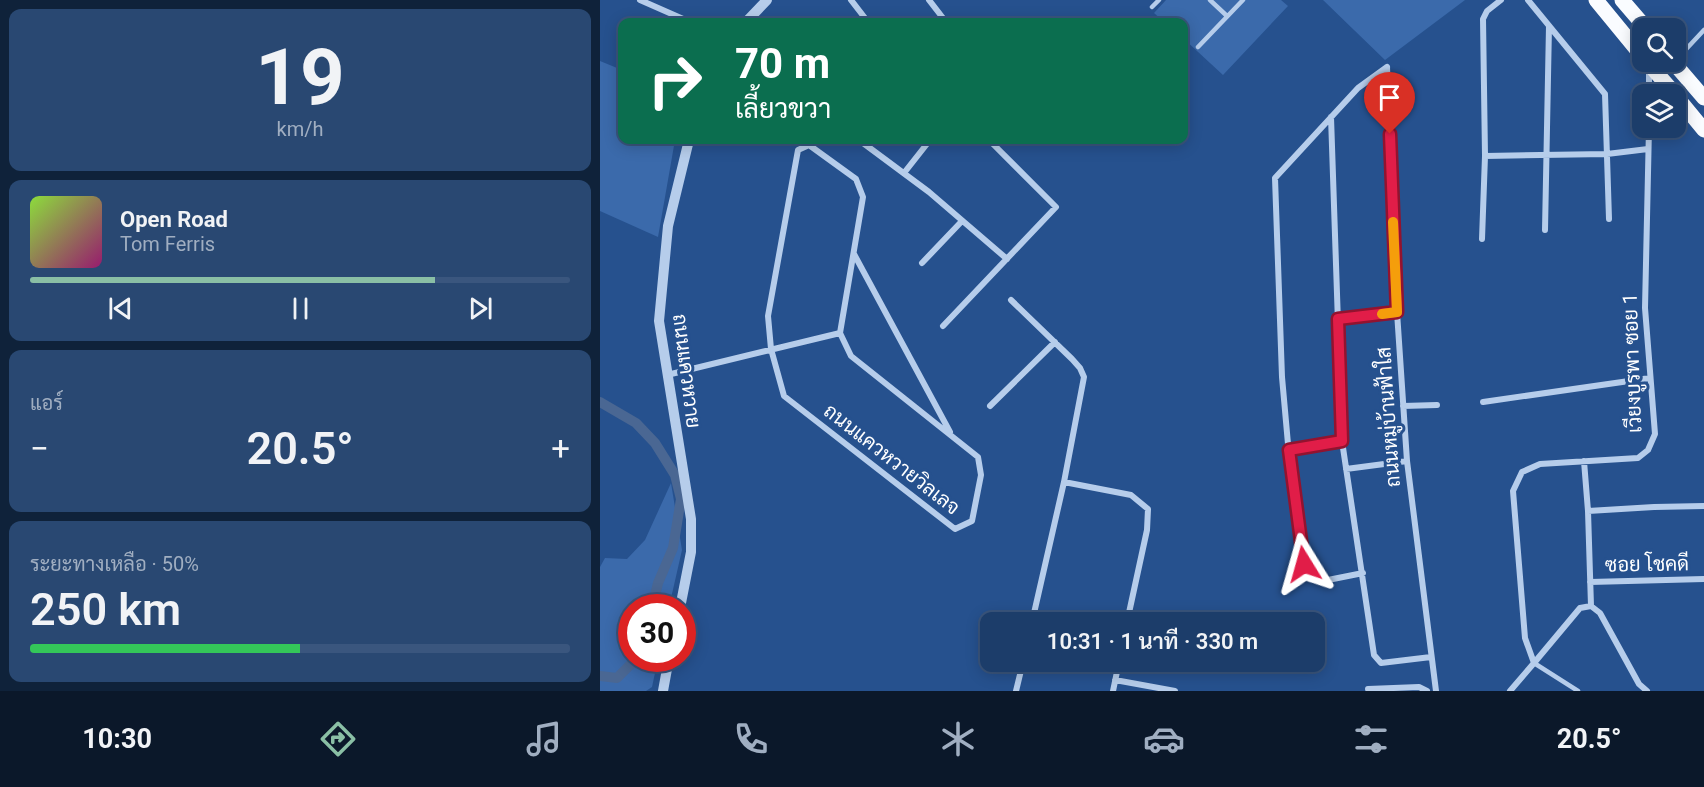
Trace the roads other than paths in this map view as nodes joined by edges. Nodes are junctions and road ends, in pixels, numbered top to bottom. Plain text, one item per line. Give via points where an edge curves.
1 (640, 0) edge
2 (767, 0) edge
3 (851, 0) edge
4 (929, 0) edge
5 (1159, 0) edge
6 (1210, 0) edge
7 (1243, 0) edge
8 (1501, 0) edge
9 (1528, 0) edge
10 (1596, 0) edge
11 (1622, 0) edge
12 (1152, 7) dead end
13 (1227, 16) junction
14 (681, 18) edge
15 (750, 18) edge
16 (865, 18) edge
17 (943, 18) edge
18 (1637, 18) edge
19 (1549, 25) junction
20 (1704, 30) edge
21 (1632, 44) edge
22 (1198, 47) dead end
23 (1686, 49) edge
24 (1655, 72) edge
25 (1683, 72) edge
26 (1666, 84) edge
27 (1704, 98) edge
28 (1686, 108) edge
29 (1331, 117) junction
30 (1704, 130) edge
31 (1649, 138) edge
32 (688, 144) edge
33 (864, 144) edge
34 (927, 144) edge
35 (993, 144) edge
36 (1648, 149) junction
37 (1608, 154) junction
38 (1545, 155) junction
39 (1485, 156) junction
40 (904, 173) junction
41 (1608, 219) dead end
42 (962, 221) junction
43 (1545, 230) dead end
44 (1482, 239) dead end
45 (853, 254) junction
46 (1007, 259) junction
47 (921, 263) dead end
48 (1011, 300) dead end
49 (1397, 312) junction
50 (1338, 319) junction
51 (942, 326) dead end
52 (840, 333) junction
53 (1054, 342) junction
54 (771, 349) junction
55 (667, 375) junction
56 (1650, 378) junction
57 (1483, 402) dead end
58 (1437, 405) dead end
59 (990, 406) dead end
60 (1403, 406) junction
61 (953, 436) junction
62 (1342, 441) junction
63 (1289, 450) junction
64 (1407, 461) junction
65 (1584, 461) junction
66 (1346, 469) junction
67 (1064, 482) junction
68 (1704, 506) edge
69 (1588, 511) junction
70 (1363, 573) junction
71 (1704, 579) edge
72 (1590, 582) junction
73 (683, 594) edge
74 (1591, 606) junction
75 (1034, 612) edge
76 (1130, 612) edge
77 (1431, 657) junction
78 (1534, 663) junction
79 (666, 672) edge
80 (1021, 672) edge
81 (1117, 672) edge
82 (1115, 680) junction
83 (1368, 689) dead end
84 (663, 691) edge
85 (1017, 691) edge
86 (1113, 691) edge
87 (1175, 691) edge
88 (1427, 691) edge
89 (1436, 691) edge
90 (1510, 691) edge
91 (1578, 691) edge
92 (1647, 691) edge

1 - 14 street
2 - 15 street
3 - 16 street
4 - 17 street
5 - 12 lane
6 - 13 lane
7 - 13 lane
8 - 39 street via 1483,19
9 - 19 street
10 - 21 main road
11 - 18 main road
13 - 22 lane
19 - 37 street via 1605,94
19 - 38 street
20 - 23 lane
24 - 26 main road
25 - 27 main road
28 - 30 main road
29 - 49 street, ถนนหมู่บ้านฟ้าใส via 1358,88 1387,68
29 - 50 street
29 - 63 street via 1275,178 1282,377
31 - 36 street, เวียงบูรพา ซอย 1
32 - 55 street, ถนนแควหวาย via 668,226 659,321
33 - 40 street
34 - 40 street
35 - 46 street via 1056,207
36 - 37 street
36 - 56 street, เวียงบูรพา ซอย 1 via 1645,308
37 - 38 street
37 - 41 street
38 - 39 street
38 - 43 street
39 - 44 street
40 - 42 street
42 - 46 street
42 - 47 street
45 - 52 street, ถนนแควหวายวิลเลจ
45 - 54 street, ถนนแควหวายวิลเลจ via 863,197 856,179 809,145 798,150 768,315
45 - 61 street, ถนนแควหวายวิลเลจ
46 - 51 street
48 - 53 street
49 - 50 street
49 - 60 street, ถนนหมู่บ้านฟ้าใส
50 - 62 street
52 - 54 street
52 - 61 street, ถนนแควหวายวิลเลจ via 851,356
53 - 59 street
53 - 67 street via 1084,377
54 - 55 street
54 - 61 street, ถนนแควหวายวิลเลจ via 784,396 955,529 972,521 981,475 978,457
55 - 73 street, ถนนแควหวาย via 691,519 691,552
56 - 57 street
56 - 65 street, เวียงบูรพา ซอย 1 via 1655,434 1648,450 1638,458
58 - 60 street
60 - 64 street, ถนนหมู่บ้านฟ้าใส
62 - 63 street
62 - 66 street
63 - 70 street via 1304,564 1310,579 1323,581
64 - 66 street
64 - 77 street, ถนนหมู่บ้านฟ้าใส
65 - 69 street
65 - 78 street, เวียงบูรพา ซอย 1 via 1540,464 1522,472 1513,491 1525,638
66 - 70 street
67 - 75 street
67 - 76 street via 1131,495 1148,509
68 - 69 street
69 - 72 street
70 - 77 street via 1374,655 1381,663
71 - 72 street, ซอย โชคดี
72 - 74 street
74 - 78 street via 1580,608
74 - 92 street
77 - 89 street, ถนนหมู่บ้านฟ้าใส
78 - 90 street
78 - 91 lane
79 - 84 street
80 - 85 street
81 - 82 street
82 - 86 street
82 - 87 street
83 - 88 street via 1419,687

